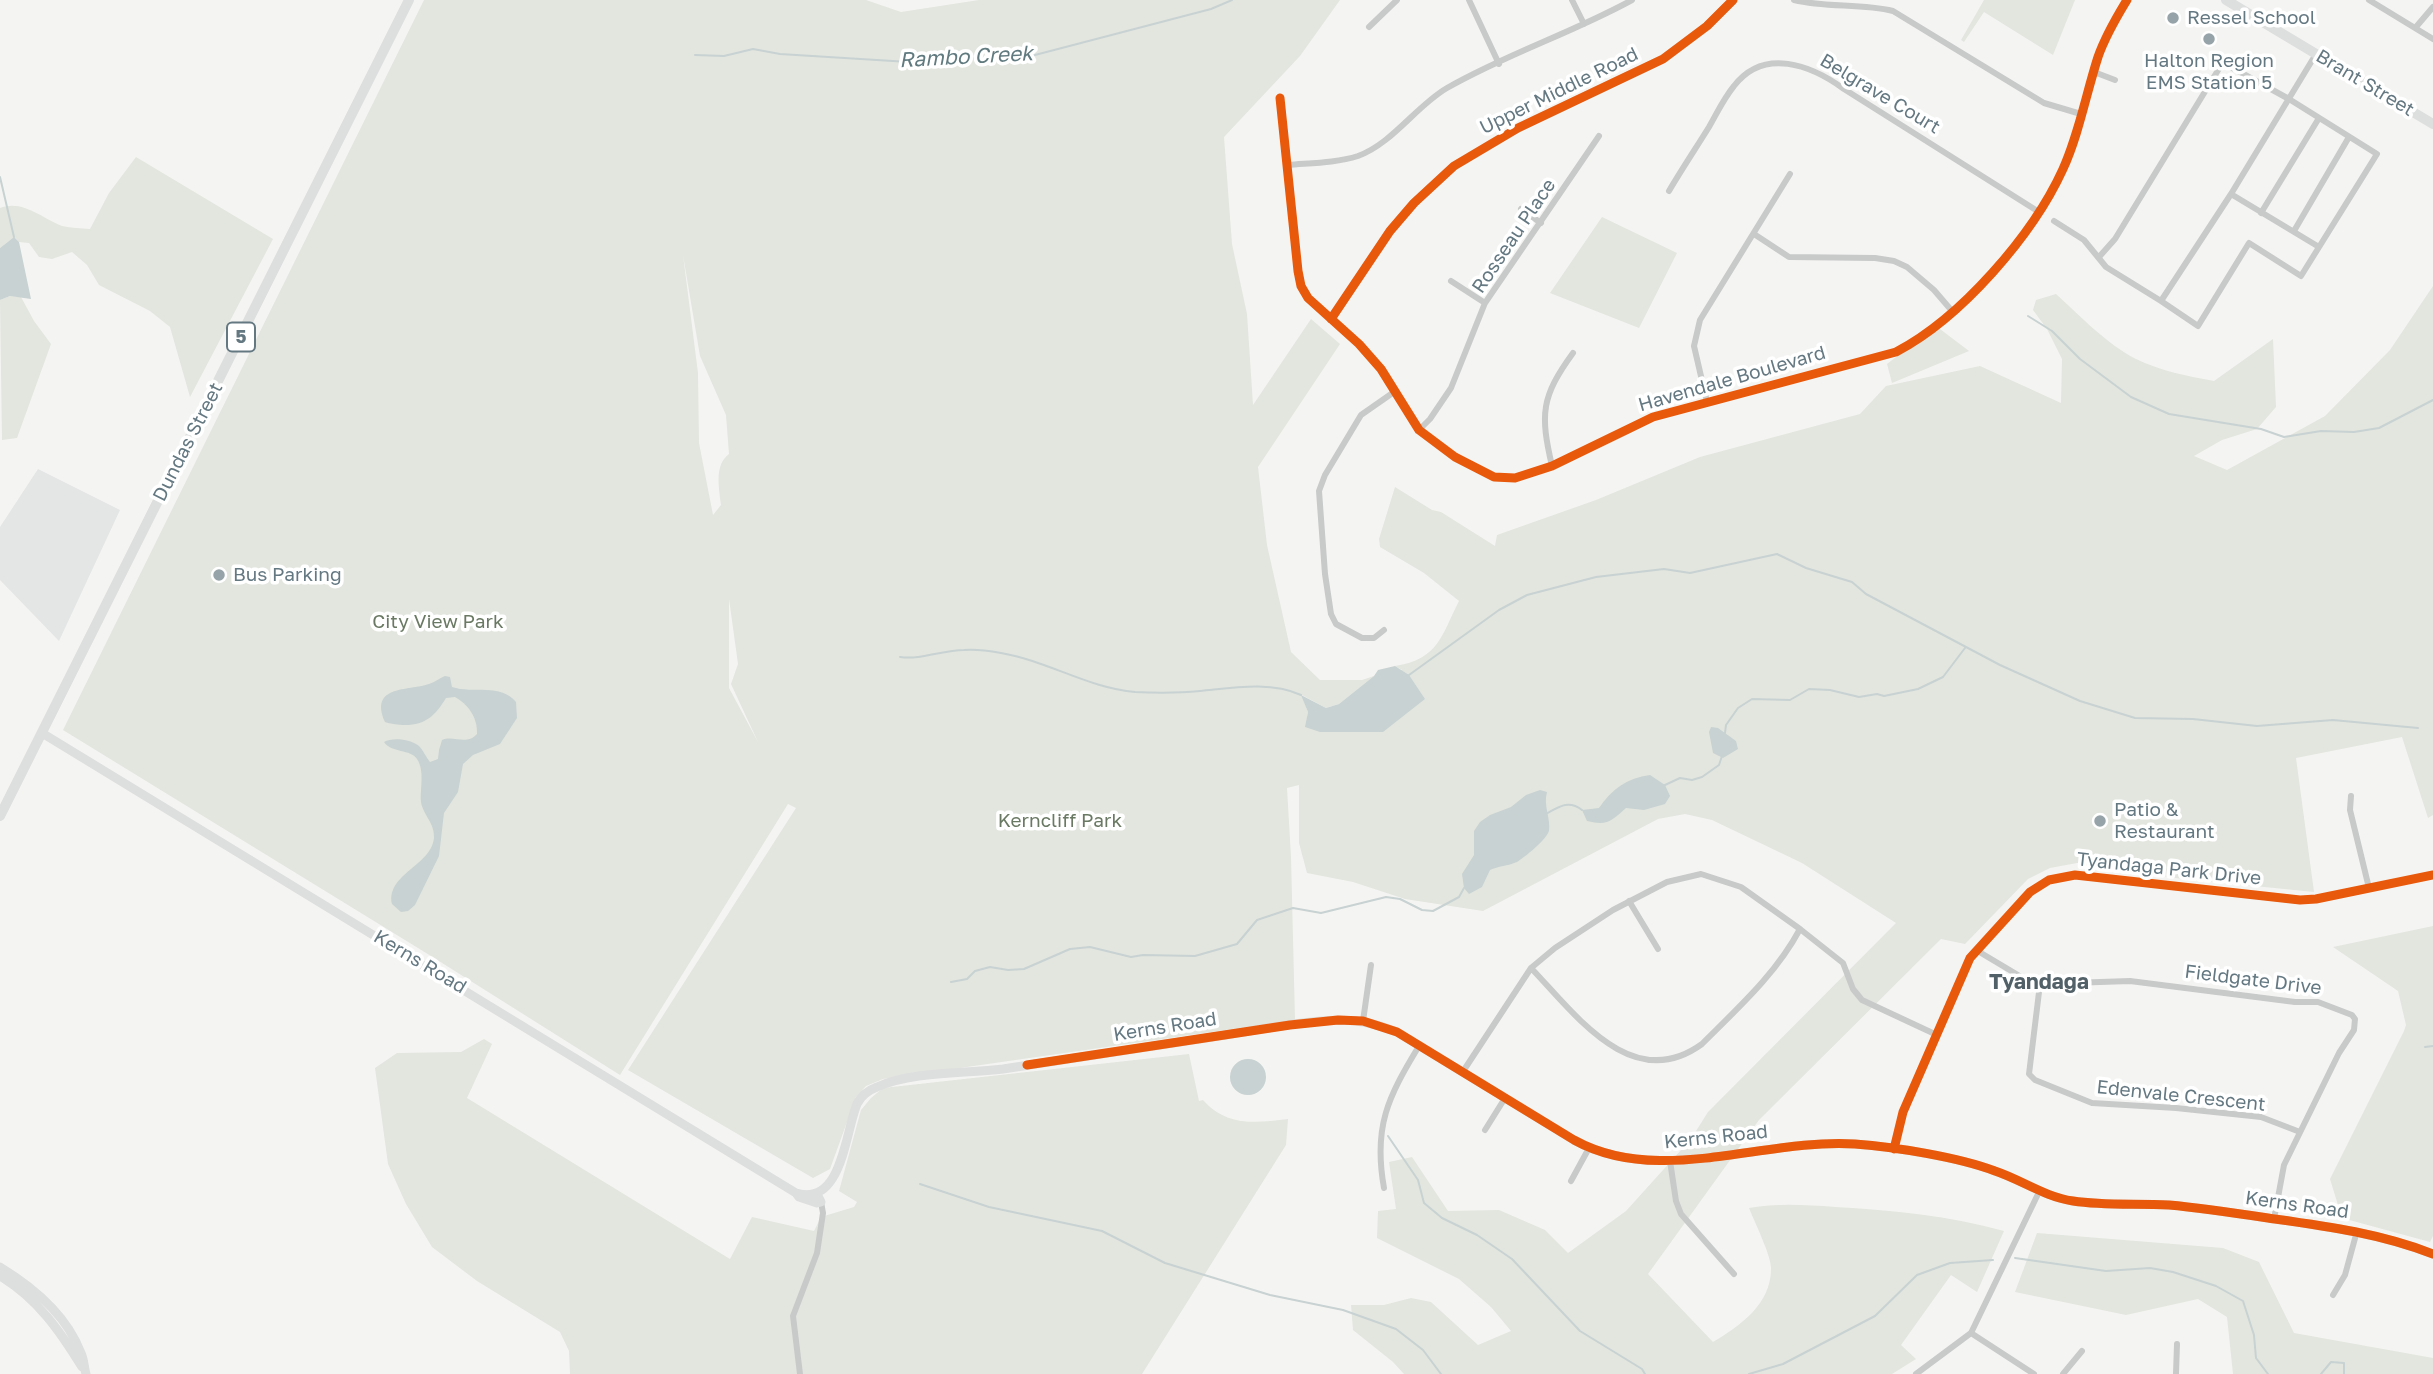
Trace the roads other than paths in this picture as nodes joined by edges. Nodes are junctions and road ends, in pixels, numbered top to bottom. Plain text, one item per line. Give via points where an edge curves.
1 (409, 0) edge
2 (1397, 0) edge
3 (1469, 0) edge
4 (1572, 0) edge
5 (1632, 0) edge
6 (1733, 0) edge
7 (1794, 0) edge
8 (2127, 0) edge
9 (2226, 0) edge
10 (2369, 0) edge
11 (2433, 7) edge
12 (1584, 24) junction
13 (1369, 27) dead end
14 (2416, 27) junction
15 (2433, 39) edge
16 (2316, 54) junction
17 (1499, 64) junction
18 (2094, 72) junction
19 (2115, 80) dead end
20 (1280, 98) dead end
21 (2289, 99) junction
22 (2081, 114) junction
23 (2319, 118) junction
24 (2433, 124) edge
25 (1600, 136) dead end
26 (2349, 137) junction
27 (1288, 165) junction
28 (1790, 174) dead end
29 (1669, 191) dead end
30 (2231, 194) junction
31 (1521, 209) dead end
32 (2039, 212) junction
33 (2261, 213) junction
34 (2054, 221) dead end
35 (1541, 223) junction
36 (2294, 231) junction
37 (1754, 234) junction
38 (2319, 247) junction
39 (2099, 257) junction
40 (1451, 281) dead end
41 (2161, 301) junction
42 (1485, 303) junction
43 (1952, 311) junction
44 (1331, 319) junction
45 (1573, 352) dead end
46 (1394, 392) junction
47 (1707, 402) junction
48 (1419, 430) junction
49 (1552, 466) junction
50 (1384, 630) dead end
51 (43, 733) junction
52 (2351, 796) dead end
53 (0, 816) edge
54 (2433, 875) edge
55 (2369, 888) junction
56 (1629, 901) junction
57 (1800, 929) junction
58 (1658, 949) dead end
59 (1976, 950) junction
60 (1371, 965) dead end
61 (1531, 968) junction
62 (2040, 984) junction
63 (1363, 1021) junction
64 (1937, 1035) junction
65 (1419, 1046) junction
66 (1462, 1073) junction
67 (1505, 1098) junction
68 (1485, 1130) dead end
69 (2300, 1132) junction
70 (1588, 1148) junction
71 (1894, 1149) junction
72 (1670, 1161) junction
73 (1571, 1181) dead end
74 (1384, 1188) dead end
75 (2039, 1192) junction
76 (819, 1198) junction
77 (2274, 1219) junction
78 (2357, 1231) junction
79 (2433, 1254) edge
80 (0, 1267) edge
81 (1734, 1274) dead end
82 (0, 1276) edge
83 (2333, 1295) dead end
84 (1971, 1333) junction
85 (2177, 1344) dead end
86 (2082, 1351) dead end
87 (85, 1373) edge
88 (800, 1374) edge
89 (1916, 1374) edge
90 (2035, 1374) edge
91 (2063, 1374) edge
92 (2176, 1374) edge

1 - 51 main road, Dundas Street / 5
2 - 13 street
3 - 17 street
4 - 12 street
5 - 12 street
6 - 44 street, Upper Middle Road via 1663,59 1518,128 1454,166 1390,231
7 - 22 street via 1893,11 2044,103
8 - 18 street, Havendale Boulevard
9 - 16 main road, Brant Street
10 - 14 street
11 - 14 street
12 - 17 street
14 - 15 street
16 - 21 street
16 - 24 main road, Brant Street
17 - 27 street via 1446,89 1359,155
18 - 19 street
18 - 22 street, Havendale Boulevard
20 - 27 street, Havendale Boulevard
21 - 23 street
21 - 30 street
21 - 39 street via 2227,65 2220,67 2115,239
22 - 32 street, Havendale Boulevard via 2064,167
23 - 26 street
23 - 33 street
25 - 35 street, Rosseau Place
26 - 36 street
26 - 38 street via 2377,154
27 - 44 street, Havendale Boulevard via 1301,286
28 - 37 street
29 - 32 street, Belgrave Court via 1735,84 1760,66 1794,63 1824,74
30 - 33 street
30 - 41 street
31 - 35 street
32 - 43 street, Havendale Boulevard via 2020,241
33 - 36 street
34 - 39 street via 2084,240
35 - 42 street, Rosseau Place
36 - 38 street
37 - 43 street via 1789,257 1894,261 1907,267
37 - 47 street via 1700,320 1695,346
38 - 41 street via 2301,276 2249,243 2198,326
39 - 41 street via 2106,267
40 - 42 street
42 - 48 street, Rosseau Place via 1451,388
43 - 47 street, Havendale Boulevard via 1896,352
44 - 46 street, Havendale Boulevard via 1381,369
45 - 49 street via 1552,384 1544,413
46 - 48 street, Havendale Boulevard
46 - 50 street via 1361,415 1319,491 1331,614 1336,624 1362,638 1374,638
47 - 49 street, Havendale Boulevard via 1653,417
48 - 49 street, Havendale Boulevard via 1455,457 1494,477 1514,478
51 - 53 main road, 5
51 - 76 street, Kerns Road via 796,1193
52 - 55 street via 2350,810
54 - 55 street, Tyandaga Park Drive
55 - 59 street, Tyandaga Park Drive via 2300,900 2060,876 2030,892
56 - 57 street via 1667,881 1701,874 1741,887
56 - 58 street
56 - 61 street
57 - 61 street via 1771,974 1702,1044 1689,1053 1655,1061 1623,1054 1604,1042
57 - 64 street via 1843,963 1862,1000
59 - 62 street, Fieldgate Drive
59 - 64 street, Tyandaga Park Drive
60 - 63 street
61 - 66 street
62 - 69 street, Edenvale Crescent via 2029,1065 2035,1080 2092,1103 2261,1117
62 - 69 street, Fieldgate Drive via 2130,981 2318,1002 2349,1013 2355,1020 2354,1030
63 - 65 street, Kerns Road via 1397,1032
63 - 76 street, Kerns Road via 1290,1026 893,1081 873,1088 857,1105 836,1169
64 - 71 street, Tyandaga Park Drive via 1903,1112
65 - 66 street, Kerns Road
65 - 74 street via 1396,1084 1384,1116 1379,1160
66 - 67 street, Kerns Road
67 - 68 street
67 - 70 street, Kerns Road
69 - 77 street, Fieldgate Drive via 2284,1165
70 - 72 street, Kerns Road via 1638,1160
70 - 73 street
71 - 72 street, Kerns Road via 1826,1144
71 - 75 street, Kerns Road via 1993,1170
72 - 81 street via 1681,1214
75 - 77 street, Kerns Road via 2090,1204 2168,1205
75 - 84 street
76 - 88 street via 823,1213 817,1253 793,1317
77 - 78 street, Kerns Road
78 - 79 street, Kerns Road
78 - 83 street
80 - 87 street via 58,1314 82,1354
82 - 87 street via 46,1315
84 - 89 street
84 - 90 street
85 - 92 street
86 - 91 street

